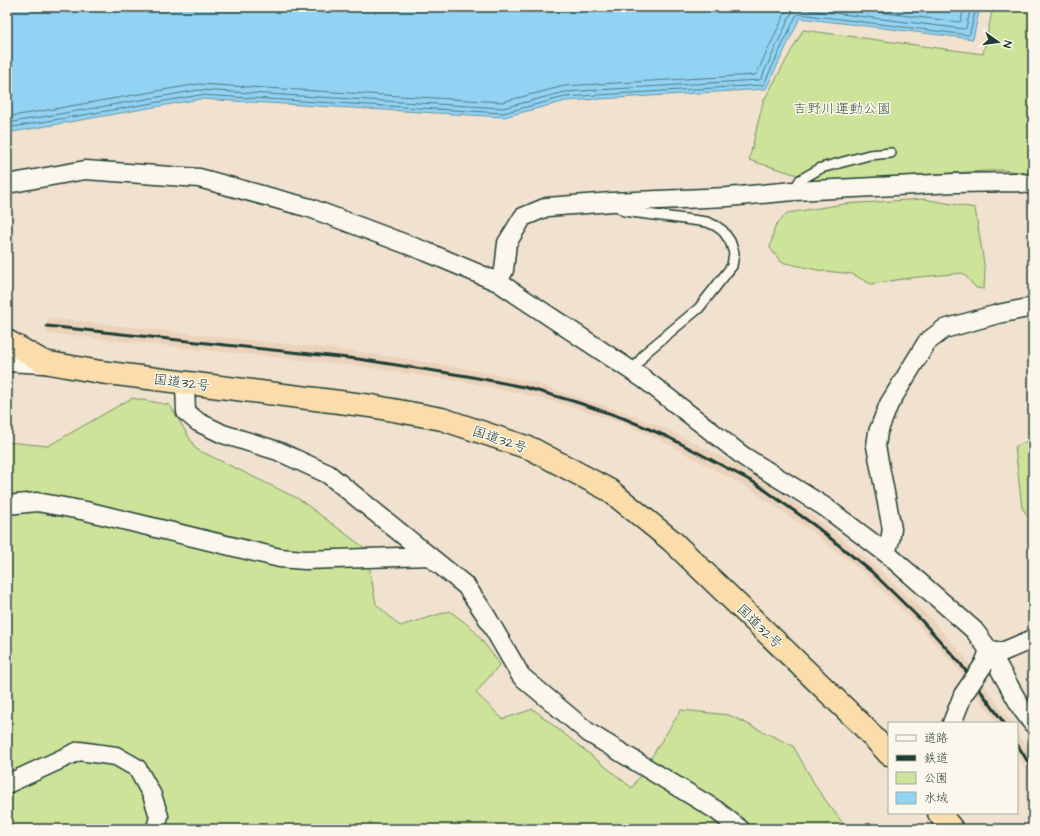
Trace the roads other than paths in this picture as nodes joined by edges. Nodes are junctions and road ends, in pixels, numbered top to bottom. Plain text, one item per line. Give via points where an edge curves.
1 (890, 153) dead end
2 (7, 184) edge
3 (1033, 185) edge
4 (794, 191) junction
5 (612, 202) junction
6 (498, 282) junction
7 (1033, 307) edge
8 (7, 341) edge
9 (7, 360) edge
10 (44, 362) junction
11 (633, 371) junction
12 (185, 383) junction
13 (7, 505) edge
14 (886, 553) junction
15 (429, 556) junction
16 (1033, 640) edge
17 (986, 657) junction
18 (952, 722) edge
19 (1033, 724) edge
20 (888, 753) edge
21 (7, 784) edge
22 (941, 814) edge
23 (156, 829) edge
24 (740, 829) edge
25 (952, 829) edge

1 - 4 lane via 869,155 820,168 800,180
2 - 6 street via 85,170 198,178 310,208
3 - 4 street via 1017,182 955,183
4 - 5 street via 728,197
5 - 6 street via 547,207 523,217 507,243 504,270
5 - 11 lane via 624,211 707,222 723,231 734,253 732,266 699,308 645,353
6 - 11 street
7 - 14 street via 944,330 927,342 889,404 878,432 876,446 892,529
8 - 10 highway, 国道32号
9 - 10 street
10 - 12 highway, 国道32号
11 - 14 street via 743,456 825,507
12 - 15 street via 186,412 198,422 223,434 278,451 328,474
12 - 20 highway, 国道32号 via 371,406 442,419 532,449 609,490 672,541
13 - 15 street via 37,502 86,511 280,558 305,560
14 - 17 street via 974,630
15 - 24 street via 466,586 521,676 589,733 716,810
16 - 17 street
17 - 18 street, bridge via 962,695
17 - 19 street
21 - 23 street via 79,751 116,756 137,768 152,795 159,816
22 - 25 highway

